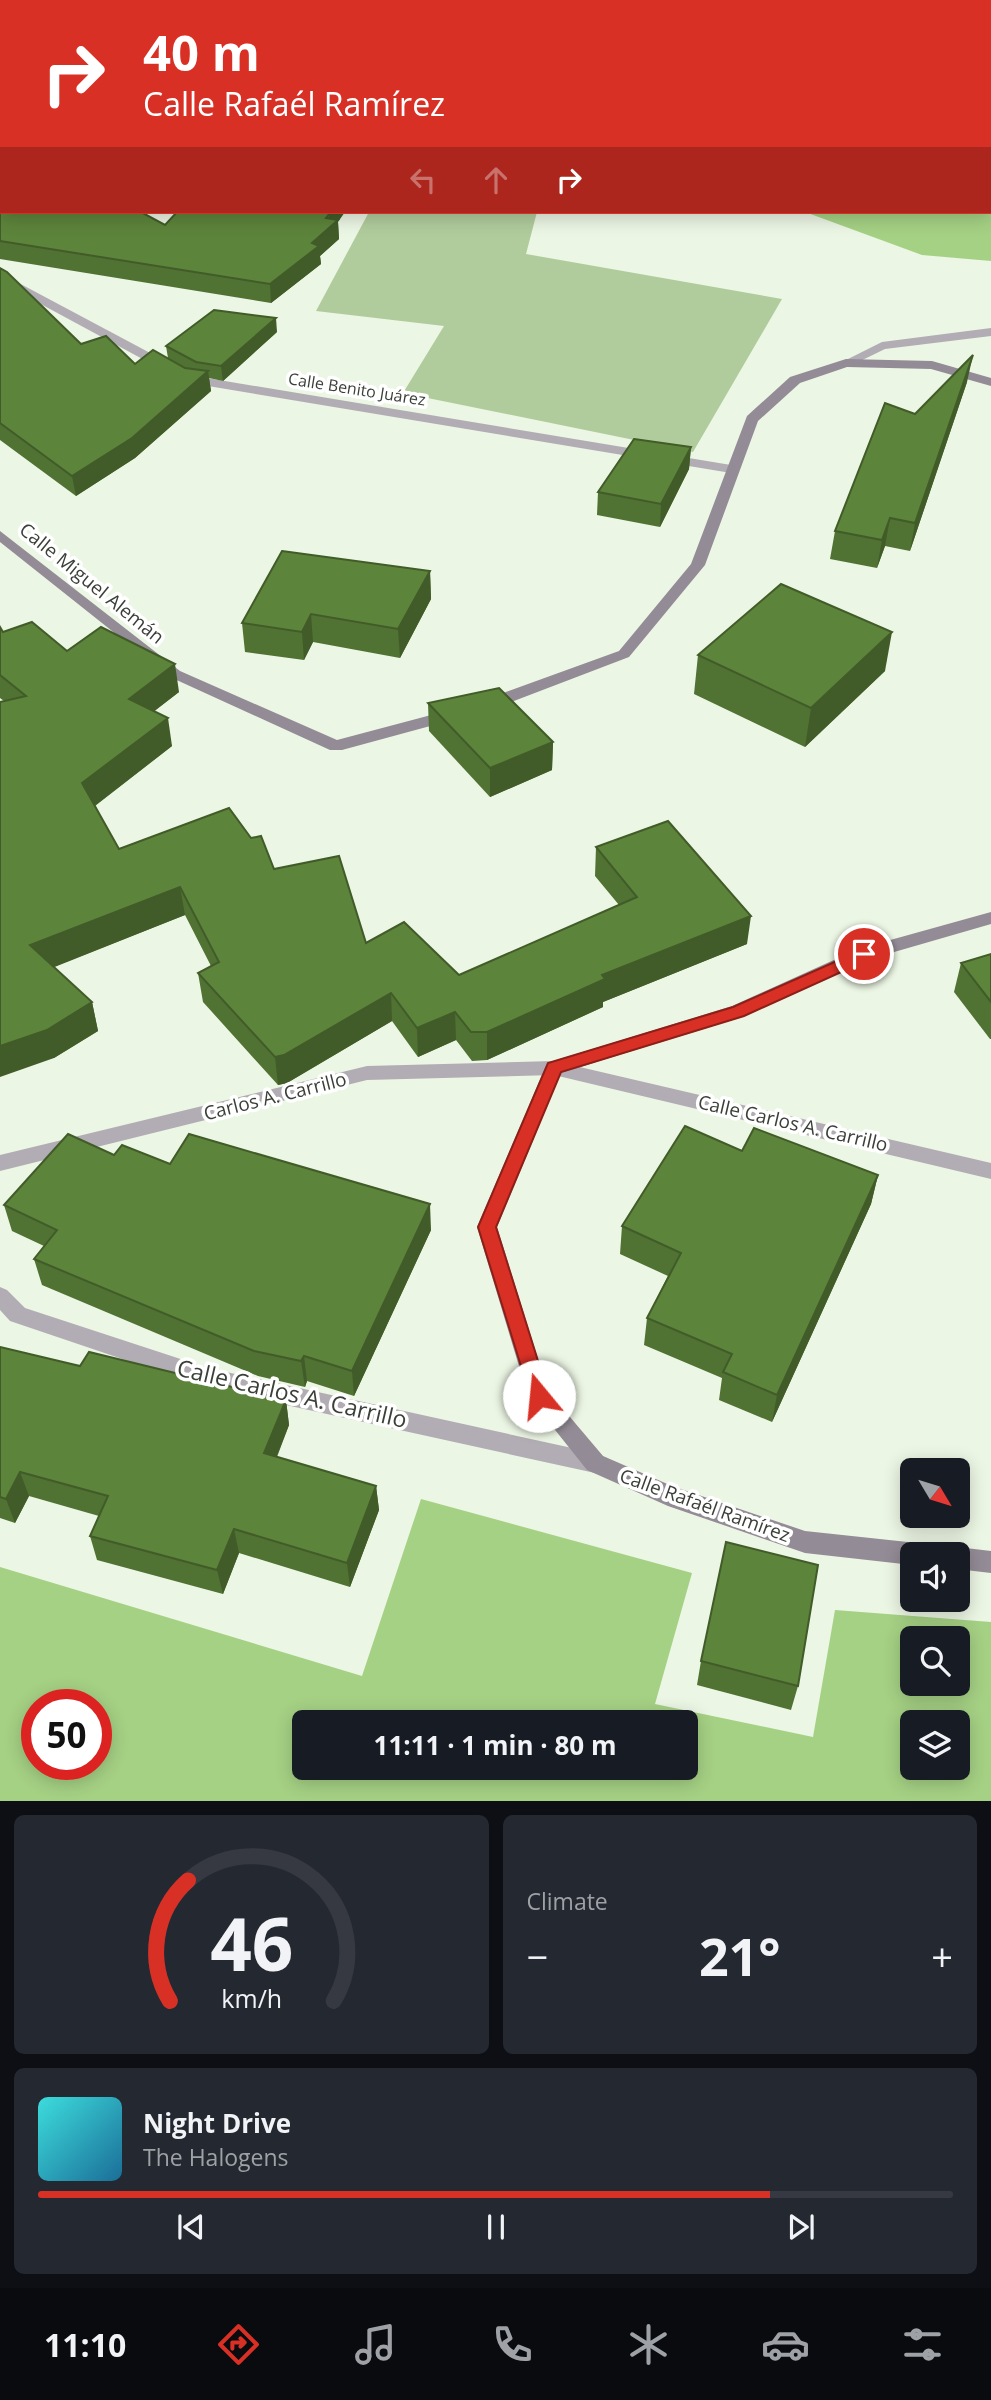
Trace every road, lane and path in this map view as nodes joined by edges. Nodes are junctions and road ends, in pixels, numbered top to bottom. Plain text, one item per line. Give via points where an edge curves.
1 (0, 277) edge
2 (991, 332) edge
3 (846, 363) junction
4 (991, 382) edge
5 (731, 469) junction
6 (0, 535) edge
7 (991, 918) edge
8 (554, 1068) junction
9 (0, 1163) edge
10 (991, 1171) edge
11 (0, 1296) edge
12 (595, 1463) junction
13 (900, 1552) edge
14 (970, 1560) edge
15 (991, 1562) edge

1 - 5 street, Calle Benito Juárez via 194,382
2 - 3 street via 882,346
3 - 4 main road via 932,365
3 - 5 main road, Calle Miguel Alemán via 795,380 752,419
5 - 6 main road, Calle Miguel Alemán via 698,565 624,654 469,710 336,746 175,674
7 - 8 main road via 864,954 738,1011
8 - 9 street, Carlos A. Carrillo via 367,1073
8 - 10 street, Calle Carlos A. Carrillo
8 - 12 main road, Calle Rafaél Ramírez via 487,1227 539,1396
11 - 12 street, Calle Carlos A. Carrillo via 18,1315 208,1378
12 - 13 main road, Calle Rafaél Ramírez via 668,1495 805,1542
14 - 15 main road

